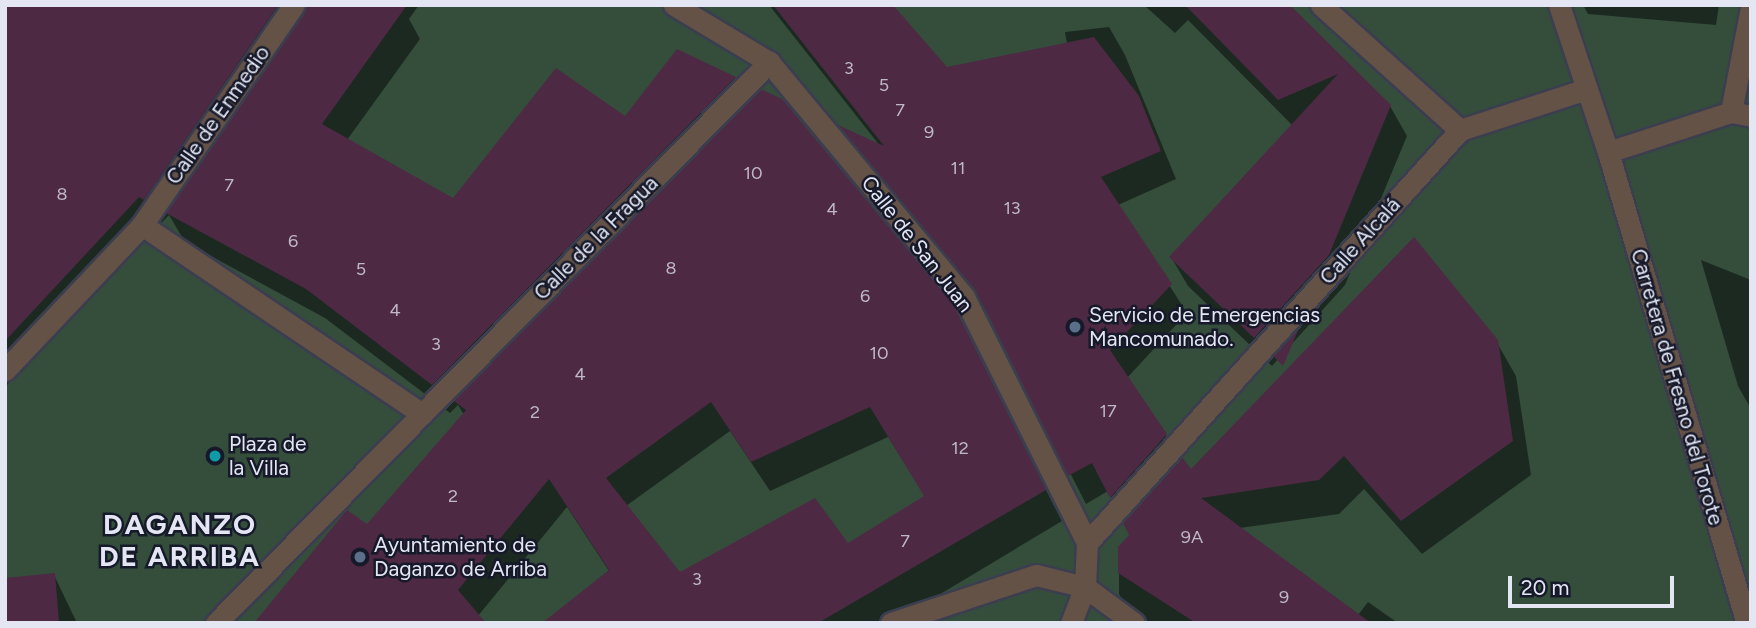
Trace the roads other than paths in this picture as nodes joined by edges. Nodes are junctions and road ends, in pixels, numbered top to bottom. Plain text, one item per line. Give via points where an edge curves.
1 (294, 5) edge
2 (674, 5) edge
3 (1321, 5) edge
4 (1559, 5) edge
5 (1751, 6) edge
6 (769, 62) junction
7 (1586, 89) junction
8 (1741, 114) edge
9 (1460, 130) junction
10 (1608, 152) junction
11 (142, 225) junction
12 (5, 370) edge
13 (422, 414) junction
14 (1087, 543) junction
15 (1085, 587) junction
16 (216, 623) edge
17 (891, 623) edge
18 (1071, 623) edge
19 (1134, 623) edge
20 (1746, 623) edge

1 - 11 street, Calle de Enmedio
2 - 6 street, Calle de San Juan
3 - 9 street
4 - 7 street
5 - 8 street
6 - 13 street, Calle de la Fragua
6 - 14 street, Calle de San Juan via 964,297
7 - 9 street, Calle Alcalá
7 - 10 street, Carretera de Fresno del Torote
8 - 10 street
9 - 14 street, Calle Alcalá
10 - 20 street, Carretera de Fresno del Torote
11 - 12 street
11 - 13 street
13 - 16 street
14 - 15 street
15 - 17 street via 1036,575
15 - 18 street
15 - 19 street

